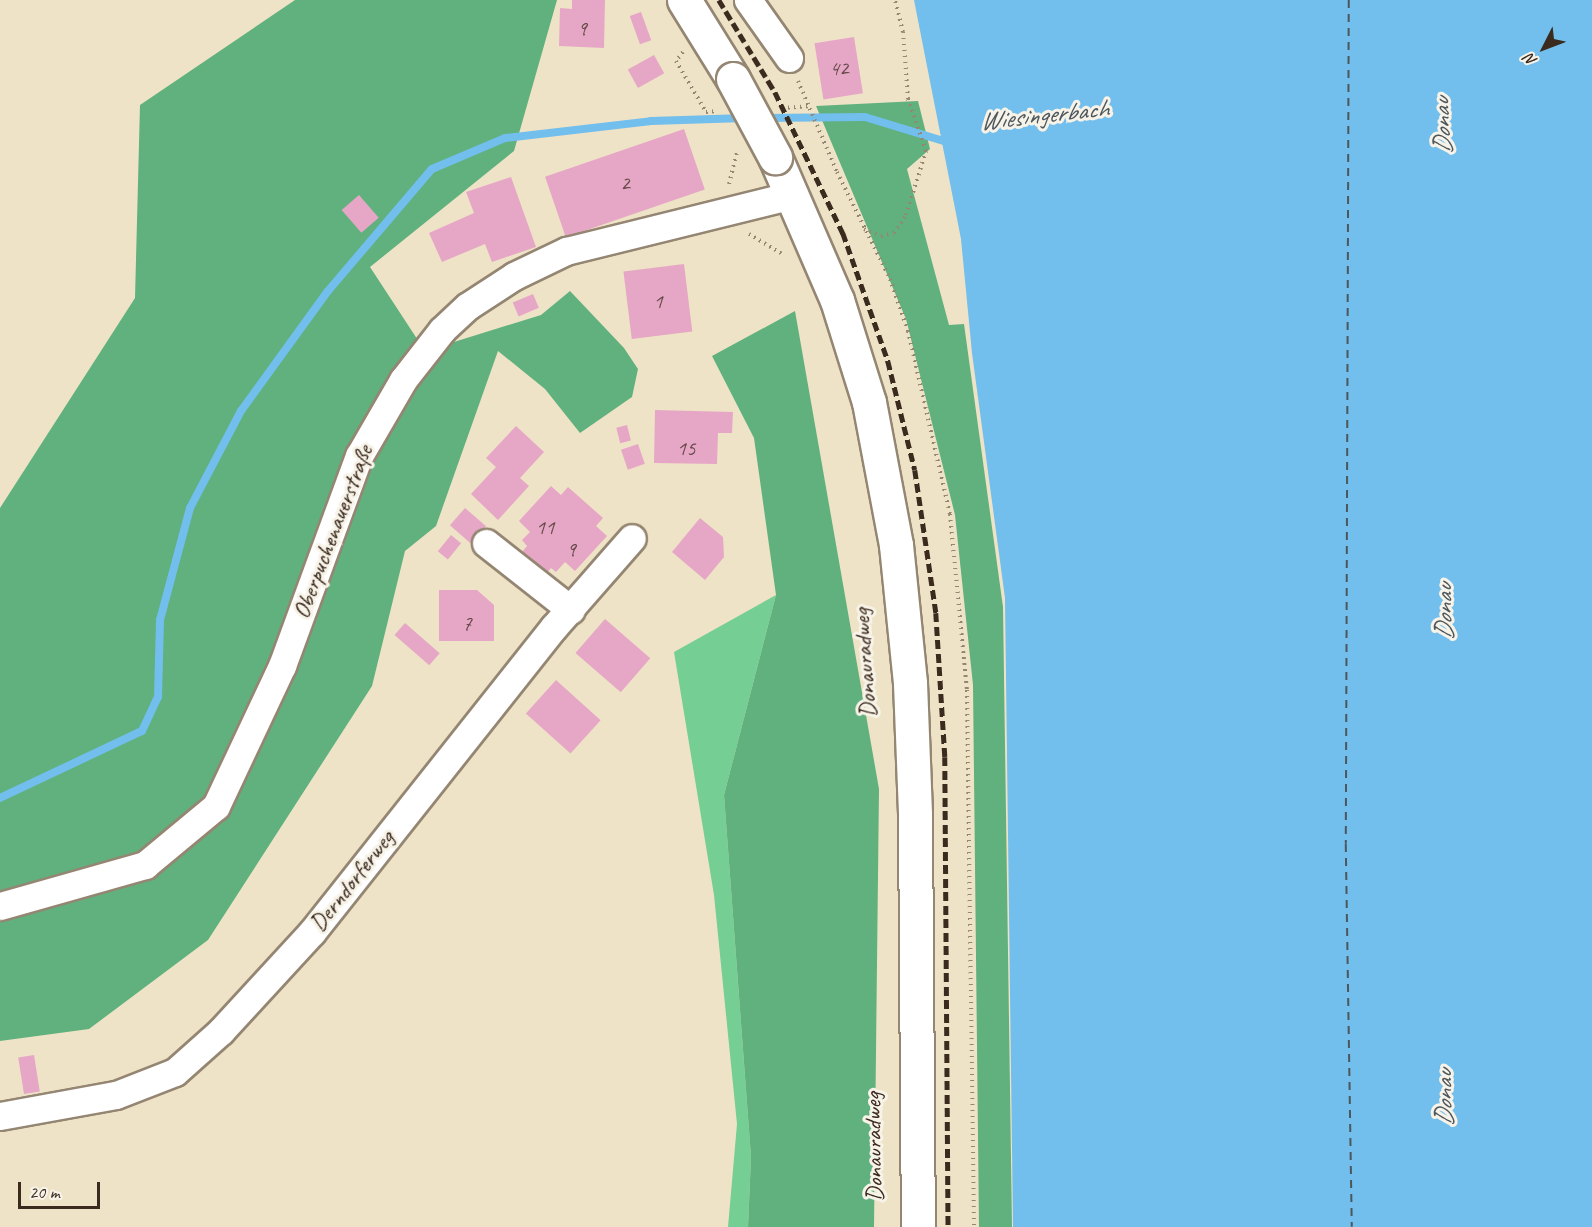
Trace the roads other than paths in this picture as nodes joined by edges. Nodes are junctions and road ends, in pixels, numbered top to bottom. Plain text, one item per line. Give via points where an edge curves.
1 (684, 0) edge
2 (748, 0) edge
3 (789, 58) dead end
4 (792, 195) junction
5 (632, 538) dead end
6 (486, 543) dead end
7 (571, 610) junction
8 (0, 906) edge
9 (0, 1116) edge
10 (918, 1227) edge

1 - 4 main road, bridge via 733,79
2 - 3 street
4 - 8 street, Oberpuchenauerstraße via 566,251 513,276 468,306 442,330 403,380 359,456 282,666 216,806 145,866
4 - 10 main road via 837,300 869,402 898,567 910,683 915,815
5 - 7 street, Derndorferweg
6 - 7 street
7 - 9 street, Derndorferweg via 312,932 213,1038 175,1072 116,1095

